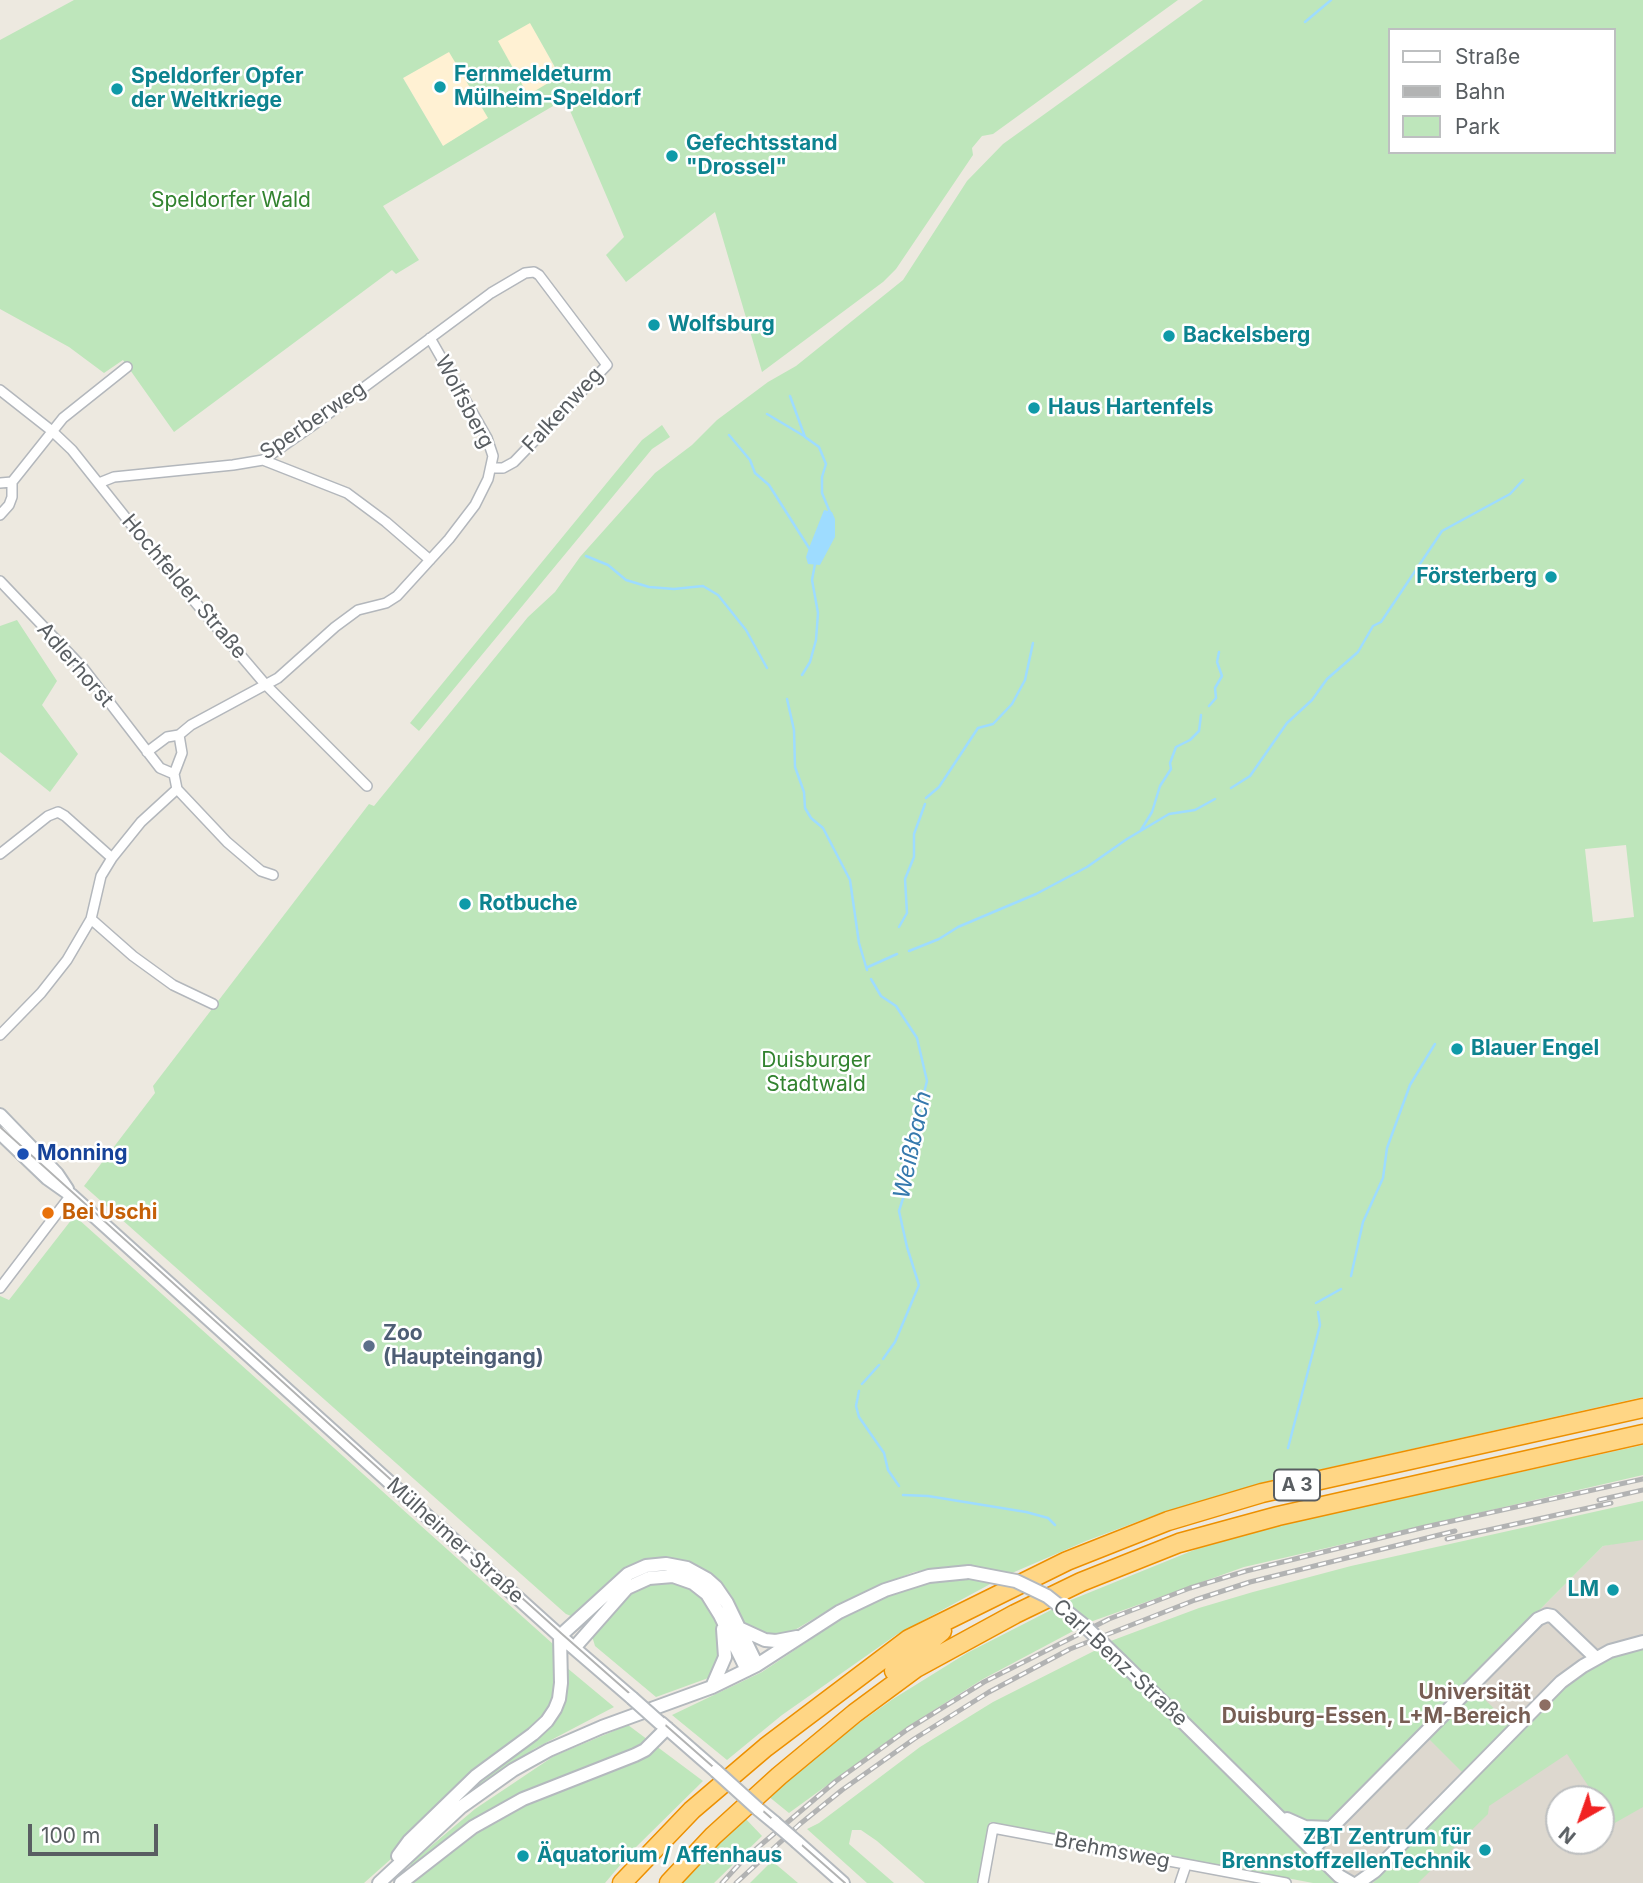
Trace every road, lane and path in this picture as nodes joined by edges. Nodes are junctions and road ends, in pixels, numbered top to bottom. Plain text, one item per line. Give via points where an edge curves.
1 (430, 338) junction
2 (127, 367) dead end
3 (0, 390) edge
4 (52, 431) junction
5 (263, 460) junction
6 (492, 468) junction
7 (12, 482) junction
8 (0, 483) edge
9 (99, 483) junction
10 (0, 515) edge
11 (430, 560) junction
12 (0, 582) edge
13 (265, 684) junction
14 (179, 735) junction
15 (147, 751) junction
16 (174, 774) junction
17 (367, 786) dead end
18 (177, 789) junction
19 (0, 854) edge
20 (112, 858) junction
21 (273, 875) dead end
22 (92, 919) junction
23 (213, 1004) dead end
24 (0, 1035) edge
25 (0, 1115) edge
26 (0, 1133) edge
27 (71, 1195) junction
28 (0, 1288) edge
29 (1643, 1408) edge
30 (1643, 1434) edge
31 (966, 1610) junction
32 (720, 1615) junction
33 (740, 1629) junction
34 (560, 1636) junction
35 (801, 1636) junction
36 (1643, 1642) edge
37 (574, 1648) junction
38 (1596, 1658) junction
39 (752, 1668) junction
40 (712, 1687) junction
41 (664, 1726) junction
42 (1270, 1806) junction
43 (1331, 1828) junction
44 (1313, 1850) junction
45 (1186, 1865) junction
46 (378, 1883) edge
47 (401, 1883) edge
48 (622, 1883) edge
49 (655, 1883) edge
50 (668, 1883) edge
51 (843, 1883) edge
52 (983, 1883) edge
53 (1180, 1883) edge
54 (1286, 1883) edge
55 (1351, 1883) edge
56 (1358, 1883) edge

1 - 5 street, Sperberweg
1 - 6 street, Wolfsberg via 487,438
1 - 6 street, Falkenweg via 491,293 534,272 607,365 514,462
2 - 4 street
3 - 4 street, Hochfelder Straße
4 - 7 street
4 - 9 street, Hochfelder Straße
5 - 9 street, Sperberweg via 114,477
5 - 11 street via 347,494
6 - 11 street via 475,505
7 - 8 street
7 - 10 street via 12,497
9 - 13 street, Hochfelder Straße
11 - 13 street via 397,596 358,610
12 - 15 street, Adlerhorst via 83,668
13 - 14 street
13 - 17 street, Hochfelder Straße
14 - 15 street via 167,737
14 - 16 street via 182,753
15 - 16 street, Adlerhorst via 160,768
16 - 18 street
18 - 20 street via 141,822
18 - 21 street via 227,842 261,871
19 - 20 street via 58,812
20 - 22 street via 102,876
22 - 23 street via 173,985
22 - 24 street via 41,993
25 - 27 main road
26 - 27 main road
27 - 28 street
27 - 34 main road, Mülheimer Straße
29 - 31 highway, A 3 via 1262,1493 1168,1521 1067,1561
30 - 50 highway, A 3 via 1278,1516 1179,1543 1081,1582 916,1668 779,1776
31 - 48 highway via 909,1639 766,1747 692,1810
31 - 49 highway, A 3 via 772,1769
32 - 37 main road via 707,1594 693,1583 673,1576 649,1578 621,1593
32 - 39 main road
32 - 40 main road via 725,1657
33 - 34 main road via 708,1579 666,1564 646,1566 620,1579
33 - 35 main road via 765,1640
33 - 39 main road
34 - 37 main road, Mülheimer Straße
34 - 46 main road, Carl-Benz-Straße via 560,1691 547,1721 476,1776 409,1841
35 - 39 main road, Carl-Benz-Straße
35 - 42 main road, Carl-Benz-Straße, bridge via 839,1612 901,1584 969,1572 1016,1581 1047,1596 1085,1626
36 - 38 main road
37 - 41 main road, Mülheimer Straße, bridge
38 - 43 main road via 1552,1616 1538,1619
38 - 56 main road via 1555,1688
39 - 40 main road, Carl-Benz-Straße
40 - 46 main road, Carl-Benz-Straße via 602,1727 513,1770 461,1807
41 - 47 main road via 645,1750 523,1799 473,1828
41 - 51 main road, Mülheimer Straße, bridge
42 - 43 main road, Carl-Benz-Straße via 1300,1826
42 - 44 main road, Carl-Benz-Straße
43 - 44 main road
44 - 55 main road, Carl-Benz-Straße
45 - 52 street, Brehmsweg via 993,1828
45 - 53 street
45 - 54 street, Brehmsweg

